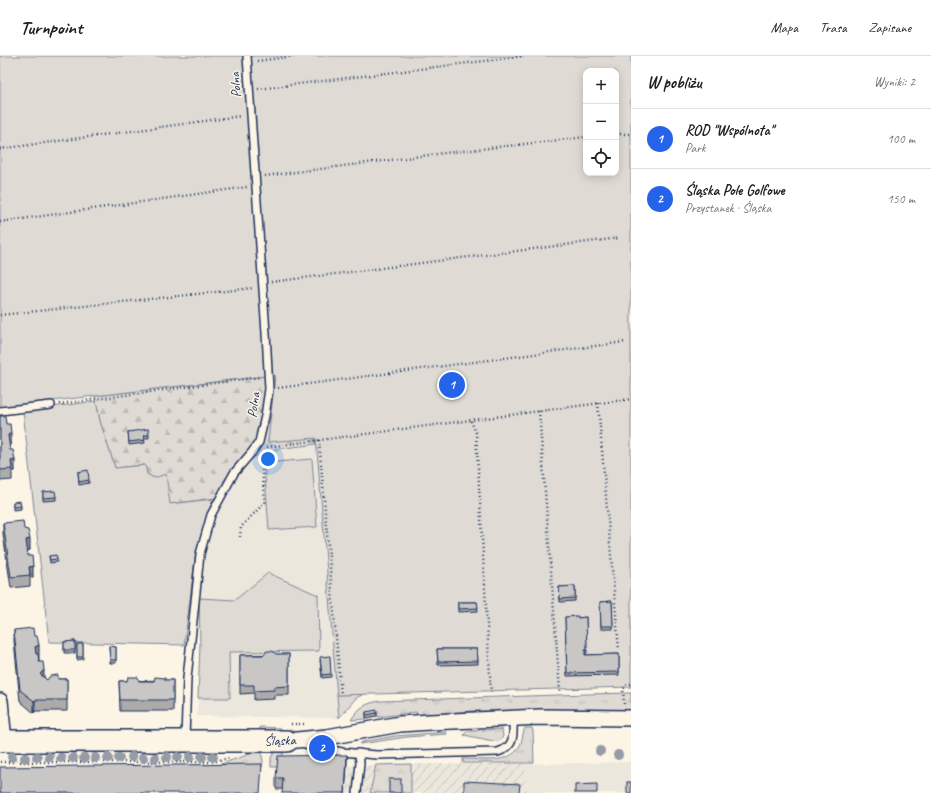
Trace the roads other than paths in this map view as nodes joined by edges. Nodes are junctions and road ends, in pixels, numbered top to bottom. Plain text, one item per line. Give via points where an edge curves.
1 (247, 59) edge
2 (51, 405) road end
3 (0, 411) edge
4 (0, 701) edge
5 (628, 714) edge
6 (513, 718) junction
7 (2, 741) edge
8 (185, 741) junction
9 (287, 741) junction
10 (359, 753) junction
11 (357, 793) edge

1 - 8 lane, Polna via 269,389 261,434 253,450 234,472 211,514 200,554 187,678
2 - 3 lane
4 - 7 street
5 - 6 street, Śląska
6 - 9 street, Śląska via 412,723
6 - 10 lane via 512,740 507,748 498,752 377,755
7 - 8 street, Śląska
8 - 9 street, Śląska
9 - 10 lane
10 - 11 lane

